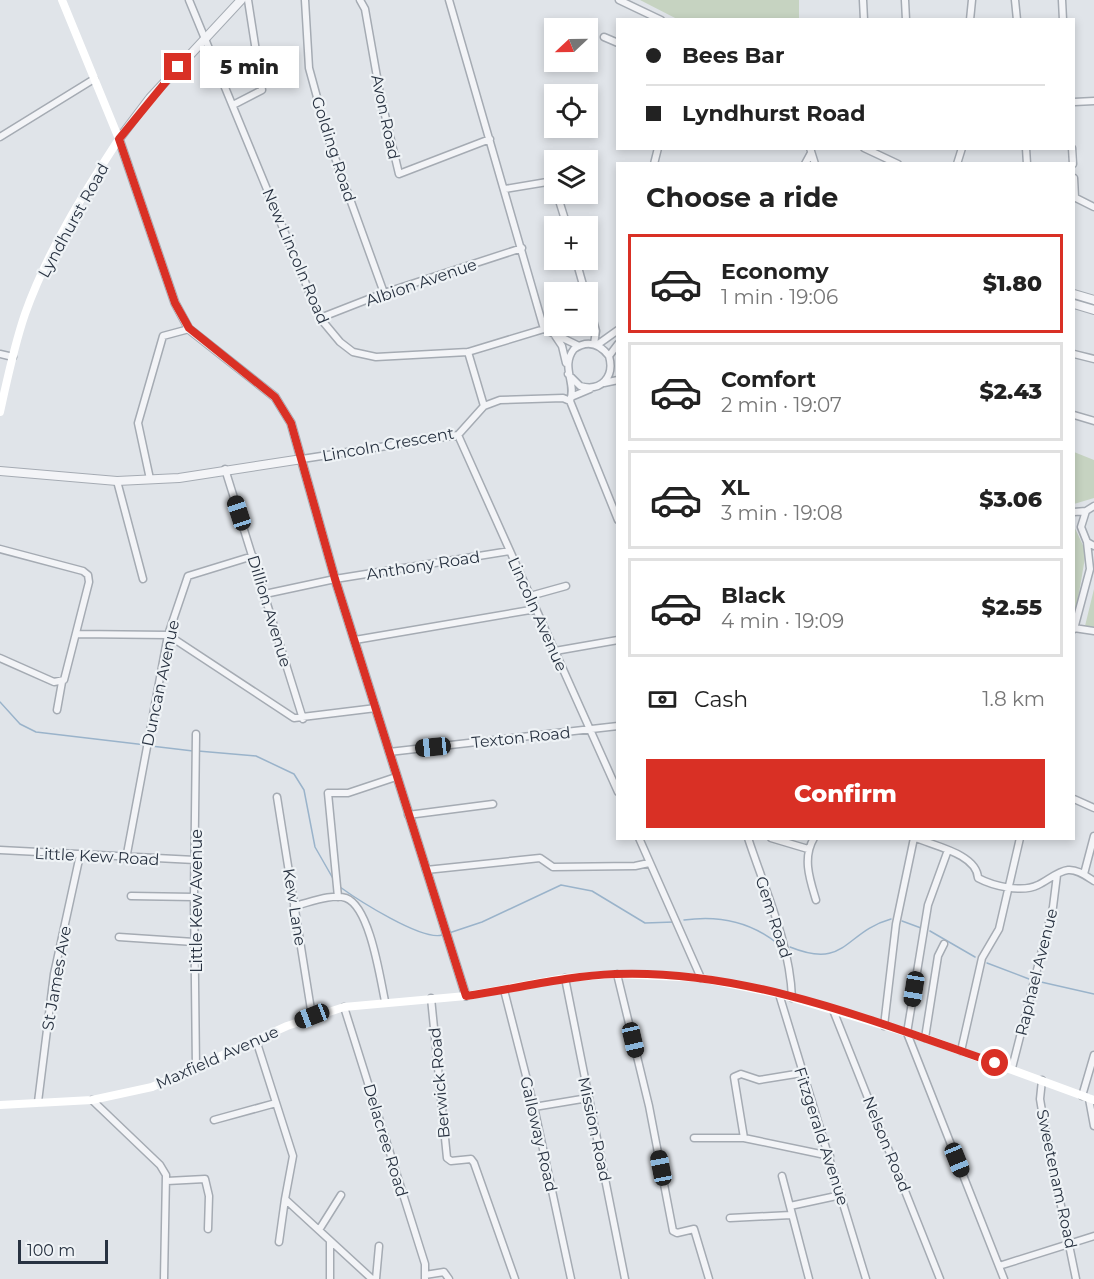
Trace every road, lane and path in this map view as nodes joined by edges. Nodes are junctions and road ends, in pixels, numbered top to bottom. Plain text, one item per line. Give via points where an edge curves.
1 (62, 0) edge
2 (189, 0) edge
3 (241, 0) edge
4 (248, 0) edge
5 (305, 0) edge
6 (360, 0) edge
7 (449, 0) edge
8 (619, 0) edge
9 (863, 0) edge
10 (905, 0) edge
11 (972, 0) edge
12 (1015, 0) edge
13 (1062, 0) edge
14 (652, 18) edge
15 (864, 18) edge
16 (906, 18) edge
17 (970, 18) edge
18 (1017, 18) edge
19 (1064, 18) edge
20 (206, 36) junction
21 (604, 37) dead end
22 (616, 42) edge
23 (94, 78) junction
24 (1094, 101) edge
25 (1075, 102) edge
26 (233, 105) junction
27 (0, 137) edge
28 (119, 139) junction
29 (490, 139) junction
30 (868, 150) edge
31 (894, 162) edge
32 (544, 182) edge
33 (505, 189) junction
34 (1075, 197) edge
35 (1094, 207) edge
36 (522, 248) junction
37 (384, 293) junction
38 (1075, 294) edge
39 (1094, 300) edge
40 (1075, 304) edge
41 (1094, 310) edge
42 (320, 318) junction
43 (189, 328) junction
44 (544, 329) joint
45 (616, 331) edge
46 (556, 336) edge
47 (560, 336) edge
48 (596, 336) edge
49 (595, 344) junction
50 (579, 346) junction
51 (616, 347) edge
52 (468, 352) junction
53 (0, 354) edge
54 (1075, 354) edge
55 (609, 356) junction
56 (13, 357) junction
57 (1094, 359) edge
58 (615, 365) edge
59 (567, 366) junction
60 (568, 374) junction
61 (616, 380) edge
62 (604, 383) junction
63 (596, 387) junction
64 (570, 399) junction
65 (484, 406) junction
66 (0, 412) edge
67 (1075, 415) edge
68 (1094, 421) edge
69 (458, 435) junction
70 (302, 459) junction
71 (225, 469) junction
72 (0, 471) edge
73 (150, 480) junction
74 (117, 481) junction
75 (1094, 506) edge
76 (1086, 511) junction
77 (1075, 512) edge
78 (616, 515) edge
79 (1075, 520) edge
80 (1081, 527) junction
81 (1087, 542) junction
82 (1094, 546) edge
83 (0, 549) edge
84 (510, 551) junction
85 (254, 556) junction
86 (1094, 562) edge
87 (1090, 569) junction
88 (143, 579) dead end
89 (335, 579) junction
90 (566, 586) dead end
91 (265, 594) junction
92 (530, 596) junction
93 (536, 609) junction
94 (1075, 624) edge
95 (1075, 628) edge
96 (1094, 632) edge
97 (76, 634) junction
98 (168, 635) junction
99 (616, 639) edge
100 (355, 640) junction
101 (555, 651) junction
102 (0, 657) edge
103 (62, 682) junction
104 (375, 708) junction
105 (57, 710) dead end
106 (303, 718) junction
107 (616, 726) edge
108 (590, 729) junction
109 (196, 734) dead end
110 (388, 752) junction
111 (396, 777) junction
112 (616, 788) edge
113 (277, 797) dead end
114 (1075, 799) edge
115 (493, 804) dead end
116 (1094, 808) edge
117 (408, 815) junction
118 (1094, 836) edge
119 (640, 840) edge
120 (749, 840) edge
121 (778, 840) edge
122 (813, 840) edge
123 (915, 840) edge
124 (920, 840) edge
125 (1020, 840) edge
126 (808, 849) junction
127 (0, 850) edge
128 (948, 850) junction
129 (80, 855) junction
130 (126, 859) junction
131 (195, 860) junction
132 (650, 863) junction
133 (426, 870) junction
134 (1083, 874) junction
135 (1057, 875) junction
136 (1094, 881) edge
137 (1009, 887) junction
138 (131, 896) dead end
139 (194, 897) junction
140 (338, 897) junction
141 (816, 900) dead end
142 (294, 906) junction
143 (119, 937) dead end
144 (194, 942) junction
145 (944, 944) dead end
146 (617, 974) junction
147 (565, 978) junction
148 (701, 978) junction
149 (504, 990) junction
150 (779, 994) junction
151 (466, 996) junction
152 (431, 998) junction
153 (792, 998) junction
154 (385, 1001) junction
155 (344, 1006) junction
156 (833, 1010) junction
157 (312, 1016) junction
158 (884, 1026) junction
159 (907, 1033) junction
160 (925, 1038) junction
161 (256, 1040) junction
162 (961, 1051) junction
163 (1094, 1055) edge
164 (1012, 1068) junction
165 (196, 1069) junction
166 (802, 1073) junction
167 (1042, 1080) junction
168 (588, 1098) junction
169 (1088, 1098) edge
170 (92, 1100) junction
171 (38, 1102) junction
172 (276, 1103) junction
173 (0, 1105) edge
174 (534, 1107) junction
175 (214, 1120) dead end
176 (1094, 1125) edge
177 (693, 1138) dead end
178 (744, 1138) junction
179 (830, 1156) junction
180 (782, 1176) dead end
181 (167, 1181) junction
182 (341, 1195) dead end
183 (842, 1195) junction
184 (285, 1199) junction
185 (790, 1206) junction
186 (791, 1215) junction
187 (730, 1218) dead end
188 (208, 1229) dead end
189 (319, 1230) junction
190 (1094, 1236) edge
191 (330, 1241) junction
192 (279, 1242) dead end
193 (1070, 1242) junction
194 (379, 1246) dead end
195 (999, 1266) junction
196 (425, 1277) edge
197 (164, 1279) edge
198 (330, 1279) edge
199 (374, 1279) edge
200 (449, 1279) edge
201 (515, 1279) edge
202 (572, 1279) edge
203 (625, 1279) edge
204 (709, 1279) edge
205 (809, 1279) edge
206 (866, 1279) edge
207 (940, 1279) edge
208 (1004, 1279) edge
209 (1076, 1279) edge

1 - 23 main road
2 - 20 street, New Lincoln Road
3 - 20 street, Lyndhurst Road
4 - 26 street via 262,90
5 - 37 street, Golding Road via 309,69 329,141
6 - 29 street, Avon Road via 399,174
7 - 29 street
8 - 14 street
9 - 15 street
10 - 16 street
11 - 17 street
12 - 18 street
13 - 19 street
20 - 26 street, New Lincoln Road
20 - 28 street, Lyndhurst Road
21 - 22 street
23 - 27 street
23 - 28 main road
24 - 25 street
26 - 42 street, New Lincoln Road
28 - 43 street via 175,303
28 - 56 main road, Lyndhurst Road via 52,254 25,315
29 - 33 street
30 - 31 street
32 - 33 street
33 - 36 street
34 - 35 street
36 - 37 street, Albion Avenue
36 - 44 street
37 - 42 street, Albion Avenue
38 - 39 street
40 - 41 street
42 - 52 street, New Lincoln Road via 353,352 376,357
43 - 70 street via 275,397 291,423
43 - 73 street via 163,336 138,423
44 - 52 street, New Lincoln Road
45 - 49 street
46 - 59 street
47 - 50 street
48 - 49 street
49 - 50 street
49 - 55 street
50 - 59 street via 570,354
51 - 55 street
52 - 65 street
53 - 56 street
54 - 57 street
55 - 58 street
56 - 66 main road, Lyndhurst Road
58 - 62 street
59 - 60 street
60 - 63 street via 580,386
60 - 64 street
61 - 62 street
62 - 63 street
63 - 64 street
64 - 65 street via 500,399
64 - 78 street
65 - 69 street, Lincoln Crescent
67 - 68 street
69 - 70 street, Lincoln Crescent
69 - 84 street, Lincoln Avenue
70 - 71 street
70 - 89 street
71 - 73 street
71 - 85 street, Dillion Avenue
72 - 74 street
73 - 74 street
74 - 88 street
75 - 76 street
76 - 77 street
76 - 80 street
79 - 80 street
80 - 81 street
81 - 82 street
81 - 87 street
83 - 97 street via 88,575
84 - 89 street, Anthony Road
84 - 92 street, Lincoln Avenue
85 - 91 street, Dillion Avenue
85 - 98 street, Duncan Avenue via 188,576
86 - 87 street
87 - 94 street
89 - 91 street, Anthony Road
89 - 100 street
90 - 92 street
91 - 106 street, Dillion Avenue
92 - 93 street, Lincoln Avenue
93 - 100 street
93 - 101 street, Lincoln Avenue
95 - 96 street
97 - 98 street
97 - 103 street
98 - 106 street via 294,718
98 - 130 street, Duncan Avenue
99 - 101 street
100 - 104 street
101 - 108 street, Lincoln Avenue
102 - 103 street
103 - 105 street
104 - 106 street
104 - 110 street
107 - 108 street, Texton Road
108 - 110 street, Texton Road
108 - 112 street, Lincoln Avenue
109 - 131 street, Little Kew Avenue
110 - 111 street
111 - 117 street
111 - 140 street via 348,793 328,793
113 - 142 street, Kew Lane
114 - 116 street
115 - 117 street
117 - 133 street
118 - 134 street
119 - 132 street
120 - 153 street, Gem Road via 786,952
121 - 126 street
122 - 126 street
123 - 158 street via 896,924
124 - 128 street
125 - 137 street
126 - 141 street via 808,876
127 - 129 street, Little Kew Road
128 - 137 street via 971,862 978,878
128 - 159 street via 928,905
129 - 130 street, Little Kew Road
129 - 171 street, St James Ave via 54,974
130 - 131 street, Little Kew Road
131 - 139 street, Little Kew Avenue
132 - 133 street via 553,867 540,858
132 - 148 street
133 - 151 street
134 - 135 street via 1067,870
134 - 136 street
135 - 137 street via 1036,886
135 - 164 street, Raphael Avenue via 1053,907
137 - 162 street via 999,929 982,958
138 - 139 street
139 - 144 street, Little Kew Avenue
140 - 142 street
140 - 154 street via 347,898 362,915
142 - 157 street, Kew Lane
143 - 144 street
144 - 165 street, Little Kew Avenue
145 - 160 street via 938,956
146 - 147 main road, Maxfield Avenue
146 - 148 main road, Maxfield Avenue
146 - 204 street via 675,1232 694,1229
147 - 149 main road, Maxfield Avenue
147 - 168 street, Mission Road
148 - 150 main road, Maxfield Avenue
149 - 151 main road, Maxfield Avenue
149 - 174 street, Galloway Road
150 - 153 main road, Maxfield Avenue
150 - 166 street, Fitzgerald Avenue
151 - 152 main road, Maxfield Avenue
152 - 154 main road, Maxfield Avenue
152 - 201 street, Berwick Road via 447,1158 471,1159 474,1163
153 - 156 main road, Maxfield Avenue
154 - 155 main road, Maxfield Avenue
155 - 157 main road, Maxfield Avenue
155 - 196 street, Delacree Road via 425,1264
156 - 158 main road, Maxfield Avenue
156 - 207 street, Nelson Road
157 - 161 main road, Maxfield Avenue
158 - 159 main road, Maxfield Avenue
159 - 160 main road, Maxfield Avenue
159 - 195 street
160 - 162 main road, Maxfield Avenue
161 - 165 main road, Maxfield Avenue
161 - 172 street
162 - 164 main road, Maxfield Avenue
163 - 169 street
164 - 167 main road, Maxfield Avenue
165 - 170 main road, Maxfield Avenue via 152,1087
166 - 178 street via 759,1080 735,1075
166 - 179 street, Fitzgerald Avenue
167 - 169 main road, Maxfield Avenue
167 - 193 street, Sweetenam Road via 1044,1123
168 - 174 street
168 - 203 street, Mission Road
169 - 176 street
170 - 171 main road, Maxfield Avenue
170 - 181 street via 160,1165
171 - 173 main road, Maxfield Avenue
172 - 175 street
172 - 184 street via 293,1156
174 - 202 street, Galloway Road
177 - 178 street
178 - 179 street
179 - 183 street, Fitzgerald Avenue
180 - 185 street
181 - 188 street via 205,1179
181 - 197 street
182 - 189 street
183 - 185 street
183 - 206 street, Fitzgerald Avenue
184 - 189 street
184 - 192 street
185 - 186 street
186 - 187 street
186 - 205 street
189 - 191 street
190 - 193 street
191 - 198 street
191 - 199 street
193 - 195 street
193 - 209 street, Sweetenam Road
194 - 199 street
195 - 208 street
196 - 200 street via 444,1272

